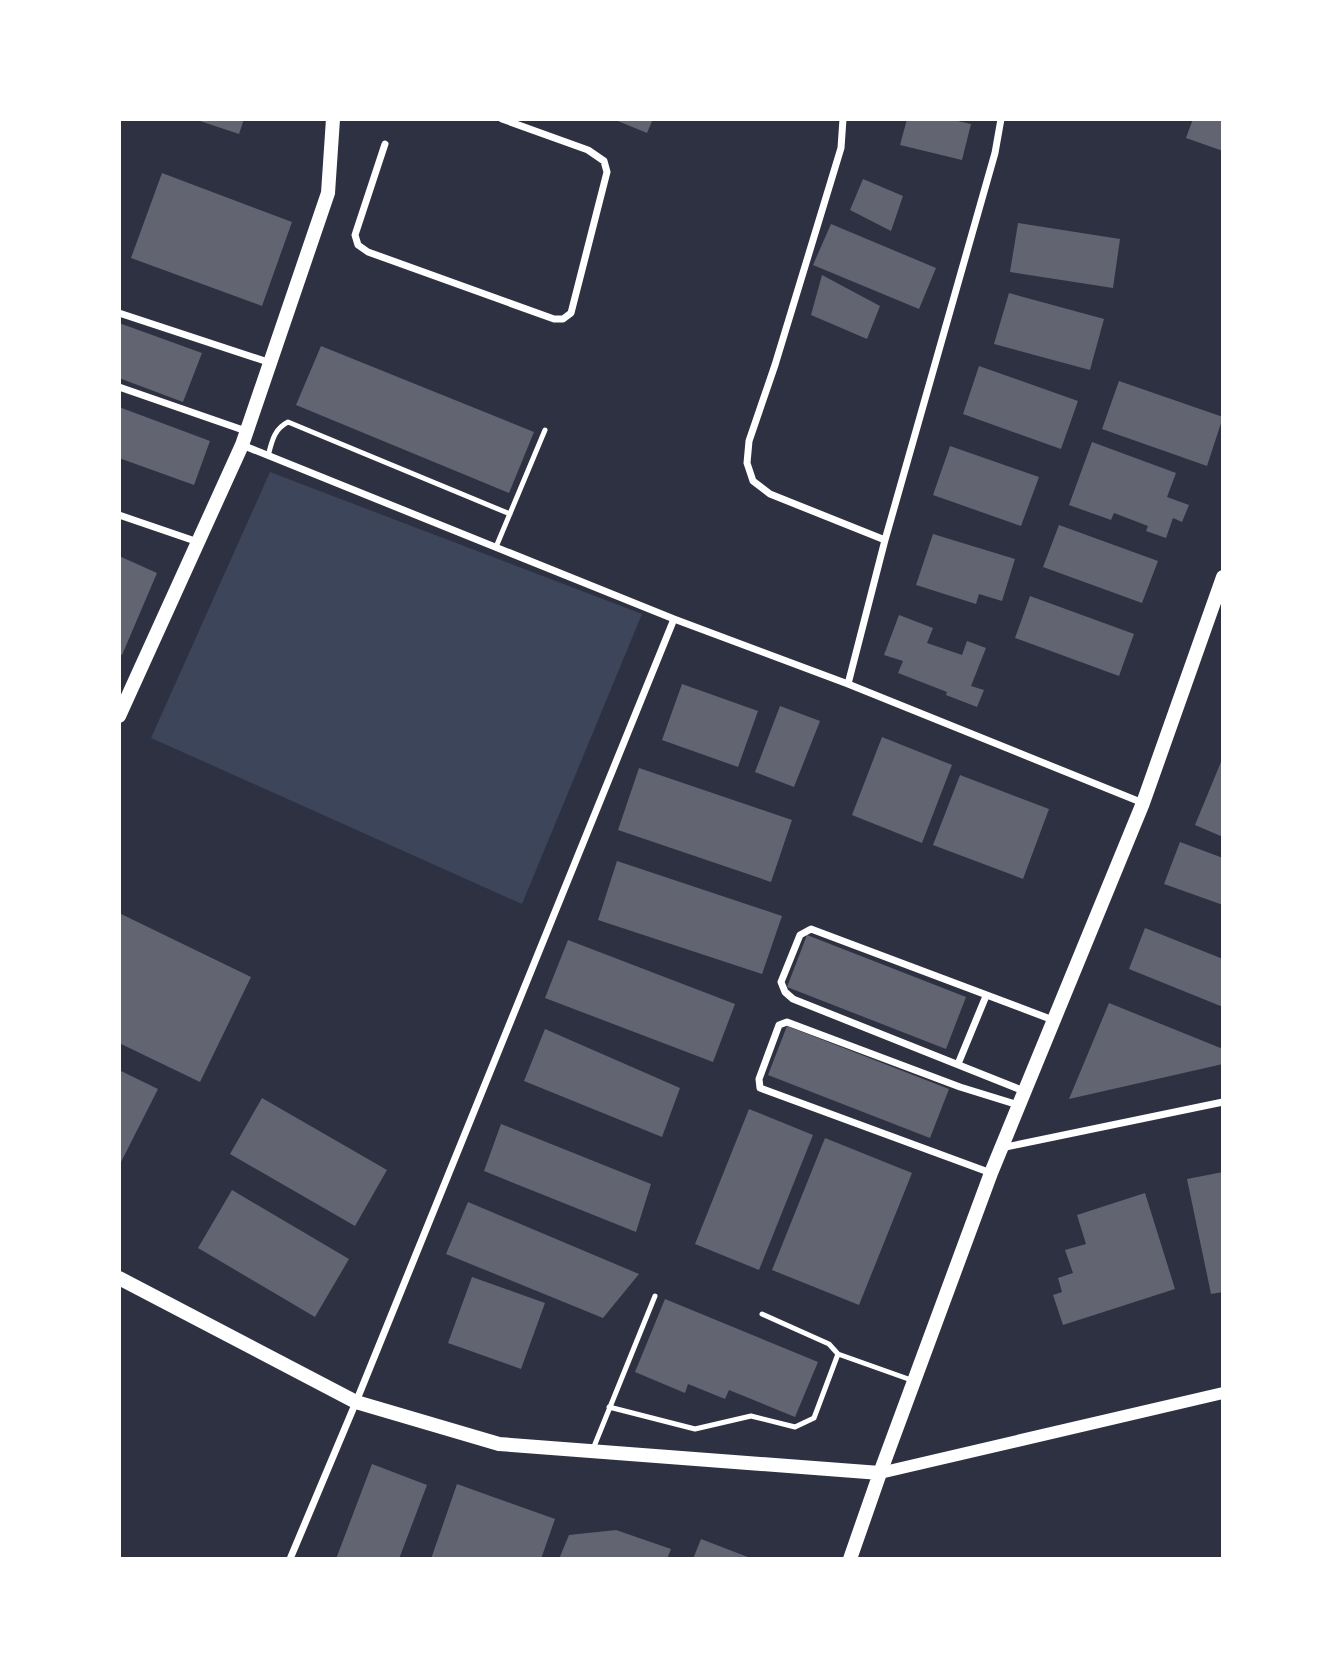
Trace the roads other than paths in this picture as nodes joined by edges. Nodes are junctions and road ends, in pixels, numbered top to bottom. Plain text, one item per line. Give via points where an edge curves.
1 (333, 119) edge
2 (502, 119) edge
3 (843, 119) edge
4 (1001, 119) edge
5 (385, 144) dead end
6 (119, 313) edge
7 (271, 363) junction
8 (119, 387) edge
9 (545, 430) dead end
10 (245, 438) junction
11 (268, 456) junction
12 (510, 514) junction
13 (119, 515) edge
14 (885, 540) junction
15 (198, 542) junction
16 (496, 547) junction
17 (1223, 577) edge
18 (674, 620) junction
19 (848, 684) junction
20 (119, 716) edge
21 (1143, 803) junction
22 (986, 996) junction
23 (1053, 1020) junction
24 (958, 1064) junction
25 (1021, 1098) junction
26 (1223, 1102) edge
27 (1001, 1148) junction
28 (991, 1173) junction
29 (119, 1278) edge
30 (655, 1296) dead end
31 (762, 1314) dead end
32 (838, 1354) junction
33 (915, 1381) junction
34 (1223, 1393) edge
35 (356, 1402) junction
36 (609, 1407) junction
37 (592, 1451) junction
38 (880, 1473) junction
39 (290, 1559) edge
40 (850, 1559) edge

1 - 7 main road via 328,193
2 - 5 street via 588,149 604,161 607,172 571,313 563,319 358,245 355,235
3 - 14 street via 841,148 749,441 747,463 752,481 770,494
4 - 14 street
6 - 7 street
7 - 10 main road
8 - 10 street
9 - 12 lane
10 - 11 street
10 - 15 main road
11 - 12 lane via 274,433 288,422
11 - 16 street
12 - 16 lane
13 - 15 street
14 - 19 street
15 - 20 main road
16 - 18 street
17 - 21 main road
18 - 19 street
18 - 35 street
19 - 21 street
21 - 23 main road
22 - 23 street
22 - 24 street
22 - 24 street via 811,929 800,935 781,982 793,999
23 - 25 main road
24 - 25 street
25 - 27 main road
25 - 28 street via 960,1087 787,1021 779,1025 759,1079 760,1088
26 - 27 street
27 - 28 main road
28 - 33 main road
29 - 35 main road
30 - 36 lane
31 - 32 lane via 829,1344
32 - 33 lane
32 - 36 lane via 814,1418 796,1427 751,1416 695,1429
33 - 38 main road
34 - 38 street
35 - 37 main road via 499,1444
35 - 39 street
36 - 37 lane
37 - 38 main road
38 - 40 main road

